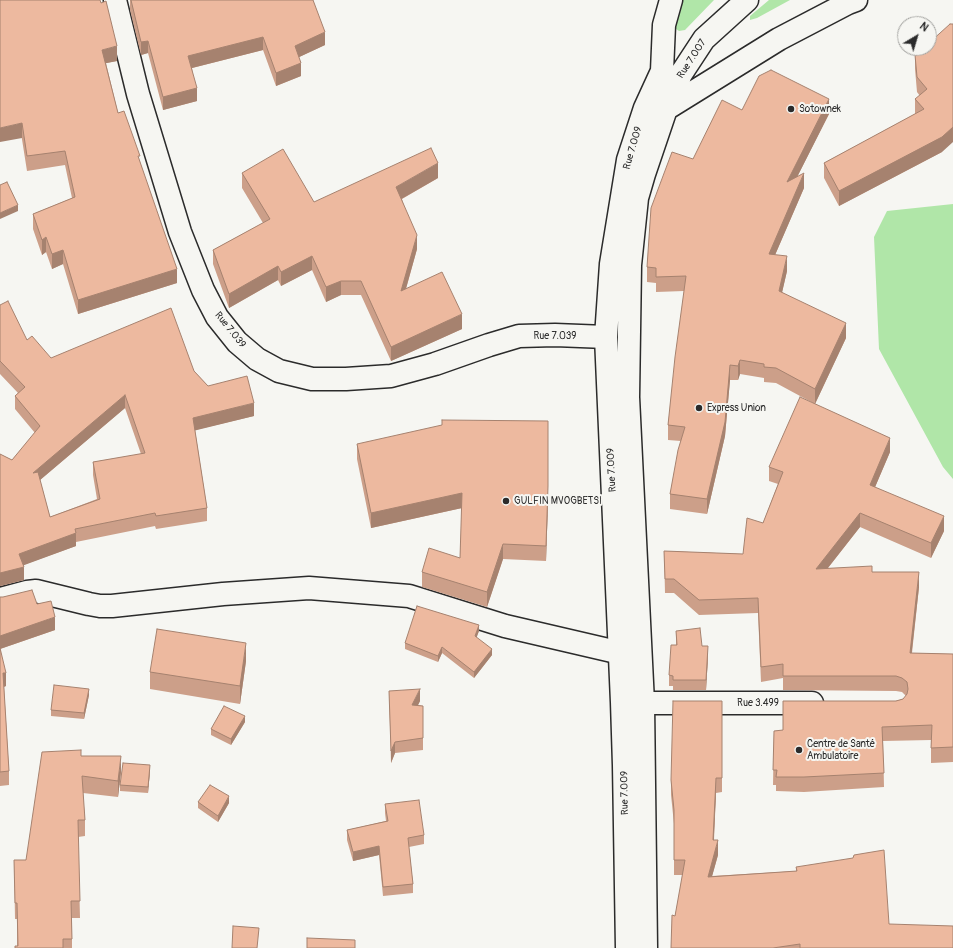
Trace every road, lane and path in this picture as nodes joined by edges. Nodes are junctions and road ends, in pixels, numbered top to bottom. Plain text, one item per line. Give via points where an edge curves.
1 (115, 0) edge
2 (671, 0) edge
3 (747, 0) edge
4 (856, 0) edge
5 (666, 109) junction
6 (606, 337) junction
7 (0, 599) edge
8 (621, 653) junction
9 (643, 703) junction
10 (833, 703) edge
11 (627, 948) edge
12 (646, 948) edge

1 - 6 main road, Rue 7.039 via 138,94 180,232 217,317 237,342 256,359 279,371 312,379 346,379 392,376 519,336
2 - 6 main road, Rue 7.009 via 664,25 662,71 645,108 628,160 611,264
3 - 5 main road, Rue 7.007 via 704,39 681,74
4 - 5 main road via 779,39
5 - 9 main road, Rue 7.009 via 637,198 630,265 628,397
6 - 8 main road, Rue 7.009
7 - 8 main road via 36,591 89,604 112,606 309,588 409,596 505,626
8 - 11 main road, Rue 7.009
9 - 10 main road, Rue 3.499
9 - 12 main road, Rue 7.009

